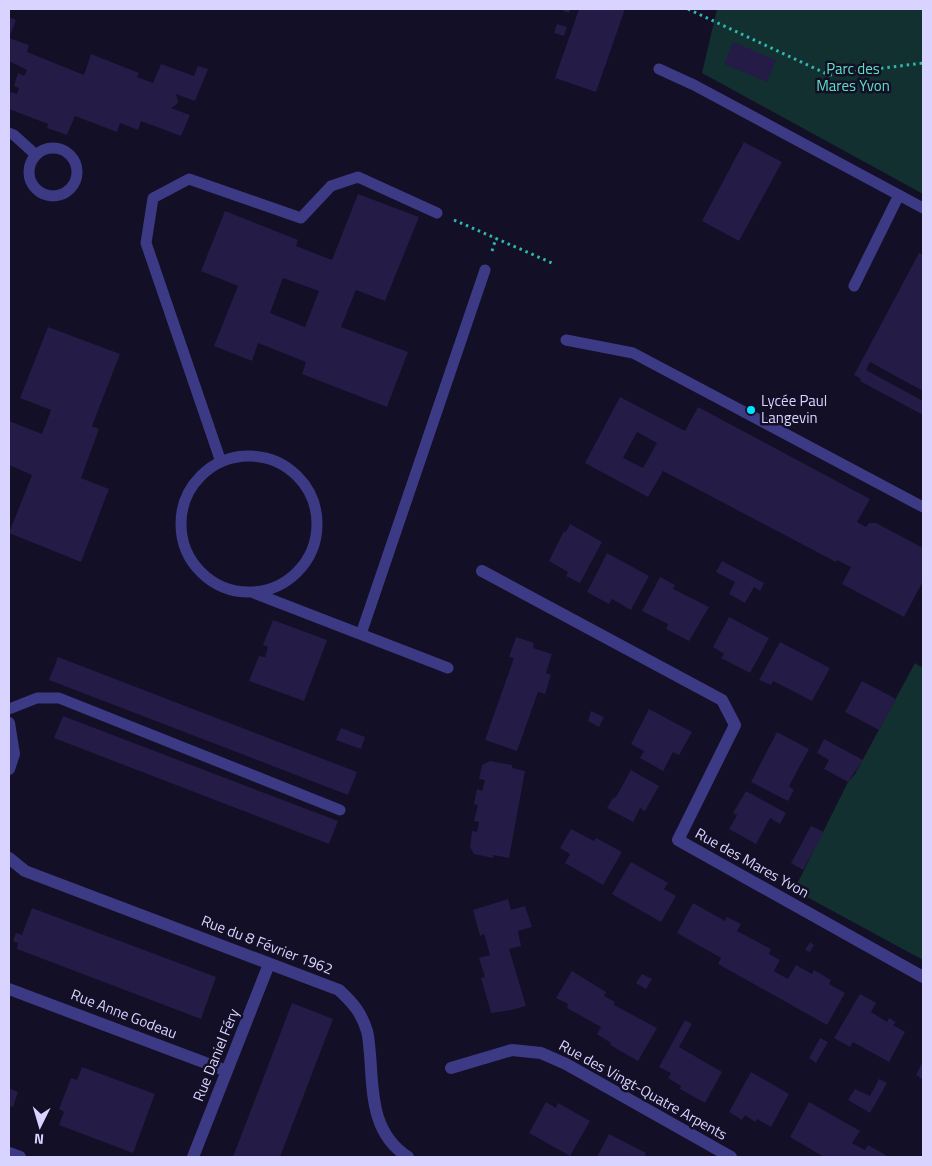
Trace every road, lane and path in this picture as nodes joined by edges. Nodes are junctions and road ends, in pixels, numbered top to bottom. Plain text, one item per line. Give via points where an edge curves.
1 (688, 9) edge
2 (923, 62) edge
3 (659, 69) dead end
4 (9, 133) edge
5 (36, 155) junction
6 (898, 195) junction
7 (923, 208) edge
8 (437, 213) joint
9 (552, 262) dead end
10 (485, 270) dead end
11 (854, 286) dead end
12 (566, 340) dead end
13 (221, 462) junction
14 (923, 507) edge
15 (482, 572) dead end
16 (252, 593) junction
17 (361, 634) junction
18 (448, 668) dead end
19 (9, 709) edge
20 (9, 724) edge
21 (9, 769) edge
22 (340, 810) dead end
23 (9, 858) edge
24 (269, 964) junction
25 (923, 977) edge
26 (9, 989) edge
27 (451, 1068) dead end
28 (227, 1071) junction
29 (9, 1153) edge
30 (20, 1157) edge
31 (193, 1157) edge
32 (408, 1157) edge
33 (731, 1157) edge

1 - 2 path via 829,75
3 - 6 lane
4 - 5 lane
5 - 5 lane via 28,171 35,188 52,196 69,189 75,181 76,172 70,155 53,148
6 - 7 lane
6 - 11 lane
8 - 9 path
8 - 13 lane via 358,177 331,186 301,218 189,179 153,198 146,243
10 - 17 lane
12 - 14 lane via 633,353
13 - 16 lane via 207,469 187,494 180,524 182,540 187,555 208,579 236,592
13 - 16 lane via 237,457 268,458 296,474 314,501 317,532 306,562 283,584
15 - 25 street, Rue des Mares Yvon via 722,700 735,726 678,840
16 - 17 lane
17 - 18 lane
19 - 22 lane via 37,698 59,698
20 - 21 street via 14,754
23 - 24 street, Rue du 8 Février 1962 via 25,871
24 - 28 street, Rue Daniel Féry
24 - 32 street, Rue du 8 Février 1962 via 340,990 356,1006 368,1032 377,1119 384,1134 398,1151
26 - 28 street, Rue Anne Godeau
27 - 33 street, Rue des Vingt-Quatre Arpents via 512,1050 541,1053
28 - 31 street, Rue Daniel Féry
29 - 30 street

